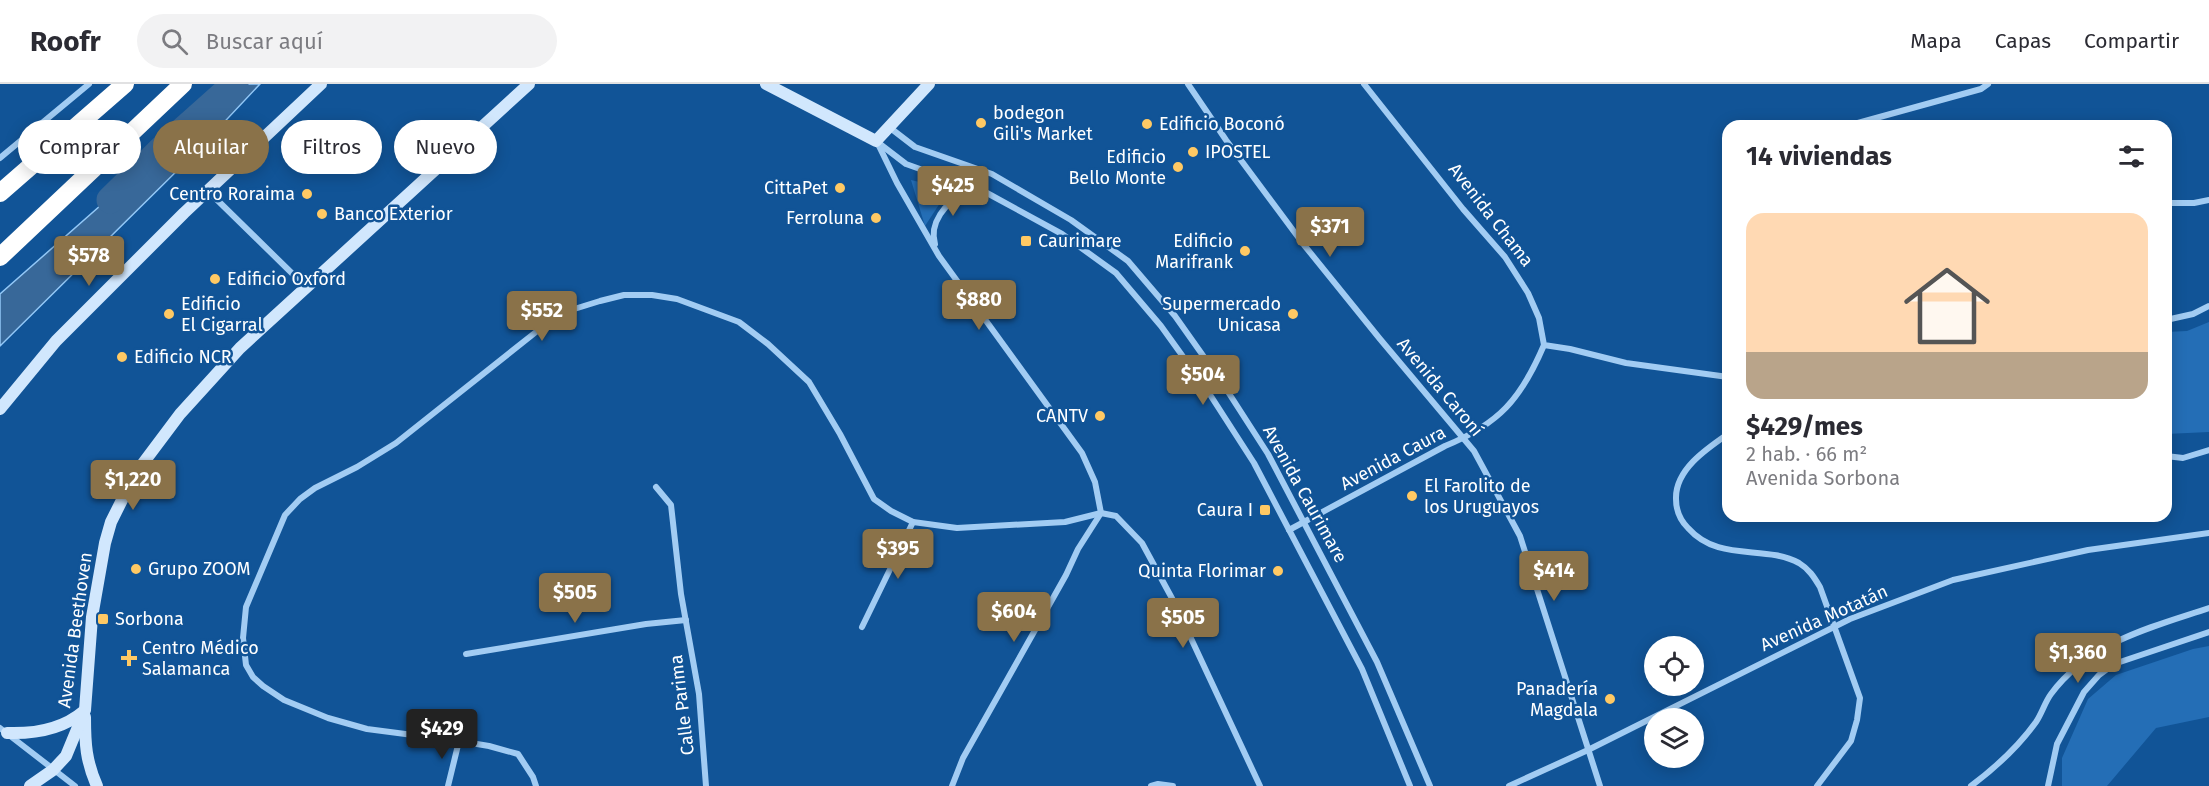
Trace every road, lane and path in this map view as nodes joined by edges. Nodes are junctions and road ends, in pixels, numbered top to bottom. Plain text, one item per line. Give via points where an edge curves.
1 (89, 84) edge
2 (124, 84) edge
3 (183, 84) edge
4 (321, 84) edge
5 (529, 84) edge
6 (766, 84) edge
7 (929, 84) edge
8 (1188, 84) edge
9 (1364, 84) edge
10 (1989, 84) edge
11 (1870, 120) edge
12 (889, 126) junction
13 (876, 141) junction
14 (0, 158) edge
15 (208, 190) junction
16 (0, 193) edge
17 (987, 193) junction
18 (2209, 200) edge
19 (2172, 203) edge
20 (939, 256) junction
21 (0, 257) edge
22 (306, 287) junction
23 (2209, 306) edge
24 (2172, 319) edge
25 (1544, 345) junction
26 (1722, 376) edge
27 (0, 409) edge
28 (1465, 438) junction
29 (1722, 439) edge
30 (2209, 450) edge
31 (2172, 457) edge
32 (656, 487) dead end
33 (1101, 513) junction
34 (913, 522) junction
35 (1304, 522) junction
36 (1289, 530) junction
37 (2209, 533) edge
38 (2209, 608) edge
39 (686, 620) junction
40 (862, 627) dead end
41 (1834, 627) junction
42 (2209, 632) edge
43 (466, 654) dead end
44 (85, 710) junction
45 (3, 731) edge
46 (459, 741) junction
47 (1588, 750) junction
48 (53, 770) junction
49 (30, 786) edge
50 (75, 786) edge
51 (97, 786) edge
52 (448, 786) edge
53 (536, 786) edge
54 (706, 786) edge
55 (952, 786) edge
56 (1151, 786) edge
57 (1173, 786) edge
58 (1260, 786) edge
59 (1410, 786) edge
60 (1430, 786) edge
61 (1509, 786) edge
62 (1600, 786) edge
63 (1817, 786) edge
64 (1971, 786) edge
65 (2048, 786) edge

1 - 14 street
2 - 16 highway
3 - 21 highway
4 - 15 street
5 - 22 street, Avenida Beethoven
6 - 13 street
7 - 12 street
8 - 28 street, Avenida Caroní via 1304,245
9 - 25 street, Avenida Chama via 1505,257 1528,293 1539,318
10 - 11 street
12 - 13 street
12 - 35 street, Avenida Caurimare via 915,147 992,174 1071,220 1128,261 1175,316 1221,381 1268,454
13 - 17 street, Avenida Caurimare via 906,164
13 - 20 street
15 - 22 street
15 - 27 street via 56,341
17 - 20 street via 967,194 945,208 935,223 933,237
17 - 36 street, Avenida Caurimare via 1062,234 1116,273 1207,390 1254,463
18 - 19 street
20 - 33 street via 1082,453 1095,482
22 - 44 street, Avenida Beethoven via 209,381 135,474 105,543 92,617
23 - 24 street
25 - 26 street via 1626,363
25 - 28 street, Avenida Caura via 1518,395 1503,412
28 - 35 street, Avenida Caura
28 - 47 street, Avenida Caroní via 1520,536
29 - 41 street via 1682,474 1675,491 1676,508 1685,525 1698,540 1716,547 1797,562 1820,587
30 - 31 street via 2183,458
32 - 39 street, Calle Parima via 671,505
33 - 34 street via 1065,522 957,528
33 - 55 street via 963,758
33 - 58 street via 1116,516 1142,543 1174,602
34 - 40 street
34 - 46 street via 874,499 808,382 739,322 652,295 624,295 571,310 506,354 396,443 300,499 285,514 246,607 246,666 262,686 284,700 367,729
35 - 36 street, Avenida Caura
35 - 60 street, Avenida Caurimare via 1377,662
36 - 59 street, Avenida Caurimare via 1362,669
37 - 41 street, Avenida Motatán via 2088,550 1953,580
38 - 64 street via 2139,631 2099,650 2052,693 2017,745
39 - 43 street
39 - 54 street, Calle Parima via 699,694
41 - 47 street, Avenida Motatán
41 - 63 street via 1860,698 1851,741
42 - 65 street via 2114,664 2099,675 2084,692 2057,744
44 - 45 street via 58,727 26,733
44 - 48 street, Avenida Beethoven via 66,756
44 - 51 street via 86,752
45 - 48 street
46 - 52 street
46 - 53 street via 518,754
47 - 61 street, Avenida Motatán
47 - 62 street, Avenida Caroní
48 - 49 street, Avenida Beethoven
48 - 50 street
56 - 57 street

